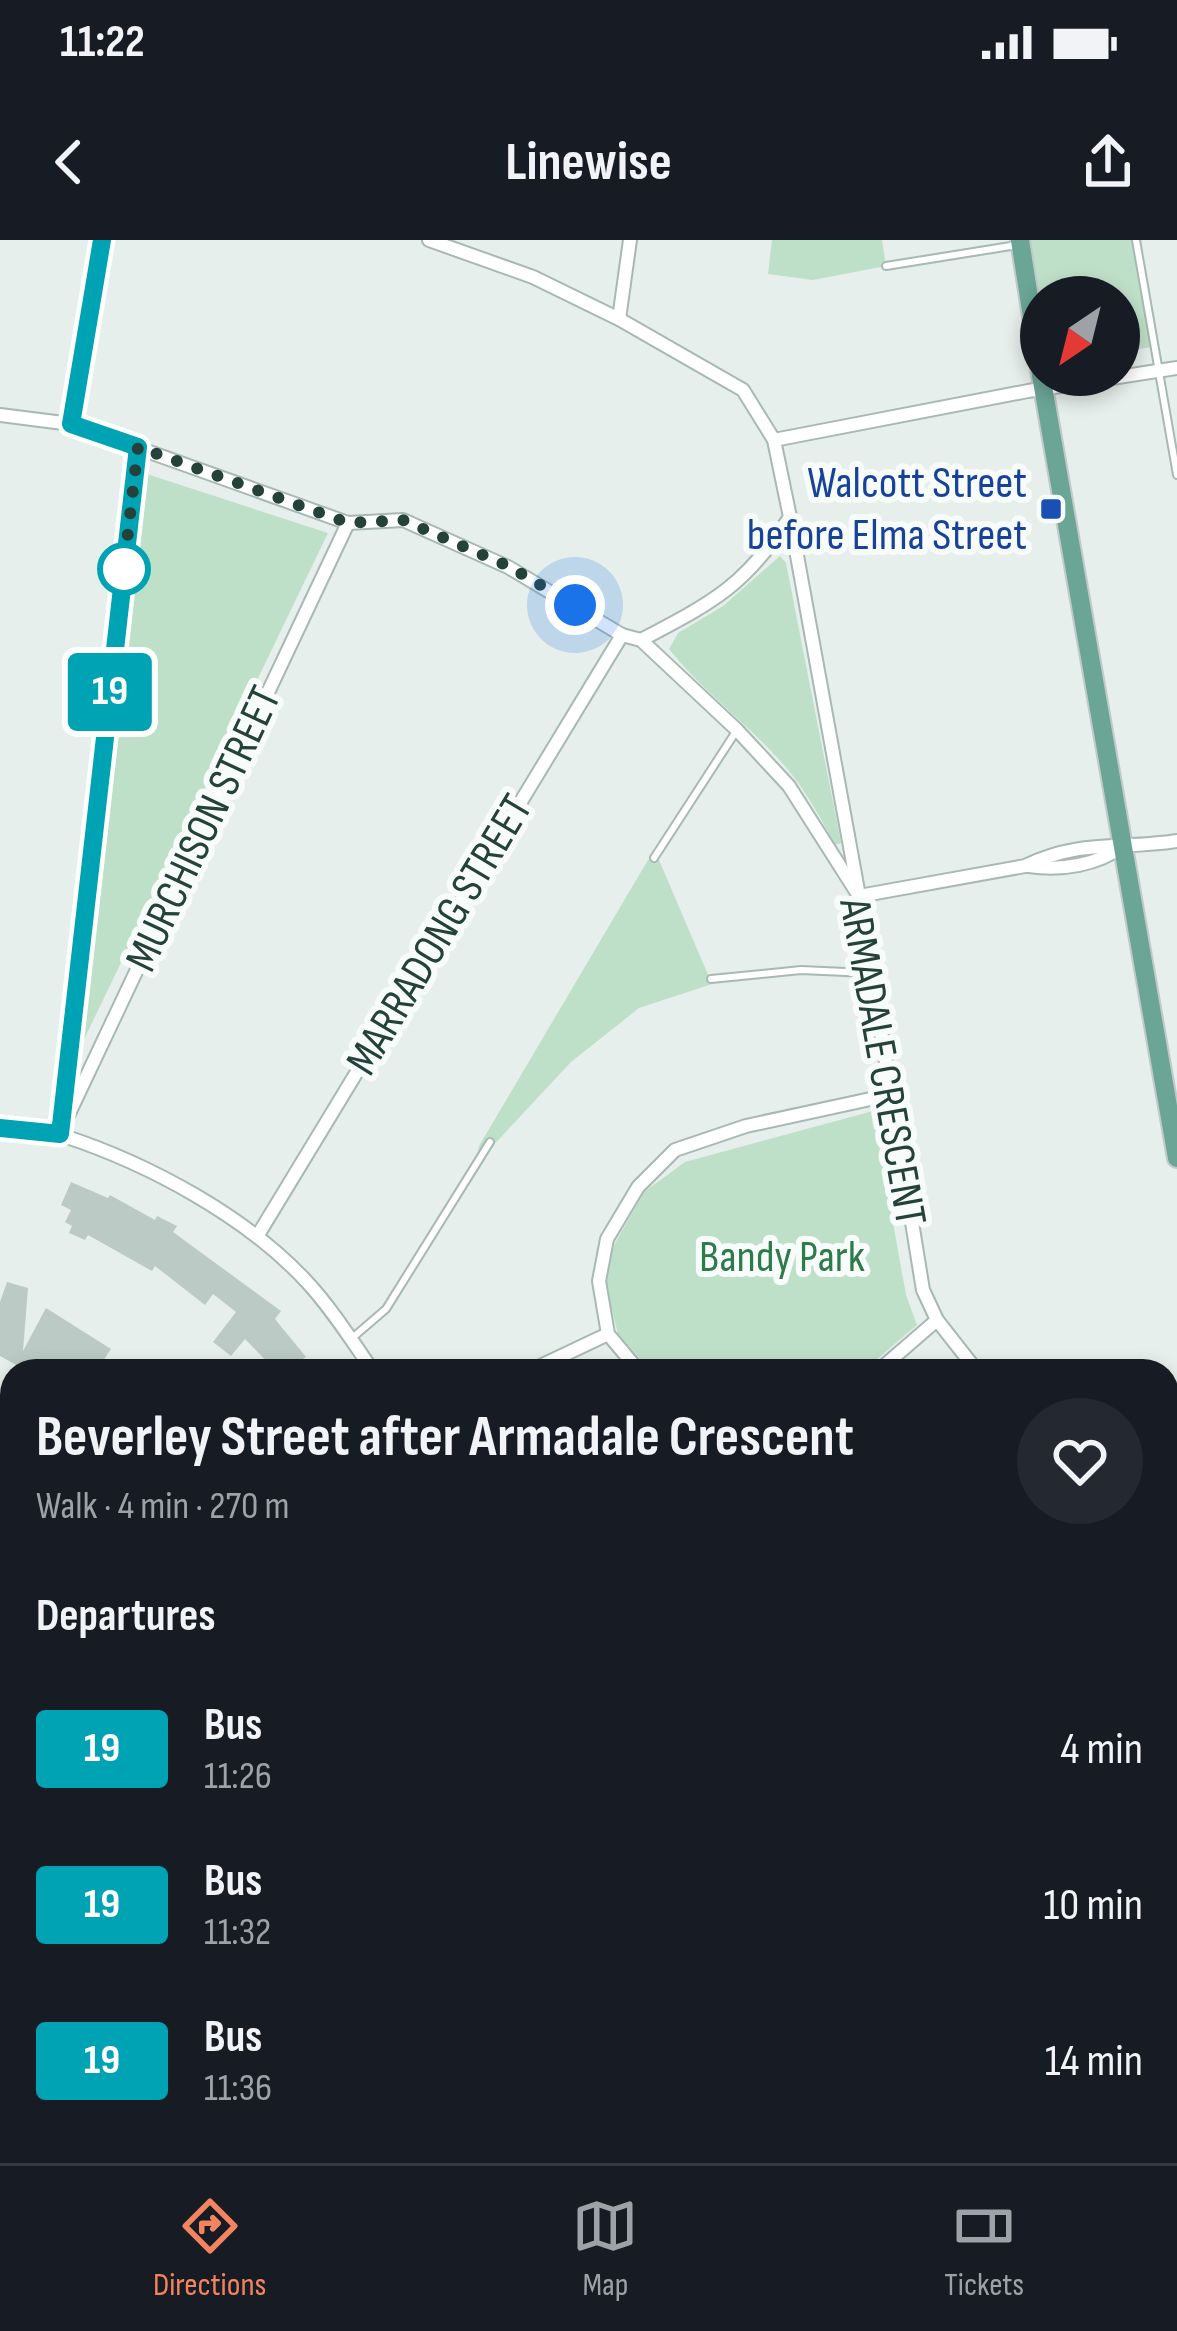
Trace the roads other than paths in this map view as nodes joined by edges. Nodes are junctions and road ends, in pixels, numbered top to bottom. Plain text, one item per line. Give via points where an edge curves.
1 (102, 240) edge
2 (429, 240) edge
3 (630, 240) edge
4 (1136, 240) edge
5 (1020, 242) edge
6 (886, 266) dead end
7 (1025, 276) edge
8 (619, 319) junction
9 (1177, 368) edge
10 (1158, 371) junction
11 (1140, 372) edge
12 (1020, 384) edge
13 (1045, 396) edge
14 (0, 415) edge
15 (71, 424) junction
16 (774, 440) junction
17 (138, 447) junction
18 (1177, 475) edge
19 (790, 517) junction
20 (348, 523) junction
21 (622, 635) junction
22 (641, 640) junction
23 (737, 730) junction
24 (1177, 841) edge
25 (1124, 845) junction
26 (654, 858) dead end
27 (859, 896) junction
28 (872, 973) junction
29 (711, 980) dead end
30 (889, 1095) junction
31 (0, 1128) edge
32 (60, 1134) junction
33 (490, 1142) dead end
34 (1177, 1158) edge
35 (258, 1235) junction
36 (937, 1320) junction
37 (608, 1334) junction
38 (350, 1339) junction
39 (365, 1359) edge
40 (555, 1359) edge
41 (629, 1359) edge
42 (892, 1359) edge
43 (968, 1359) edge

1 - 15 street
2 - 8 street
3 - 8 street
4 - 10 lane
5 - 6 lane
5 - 7 main road
8 - 16 street via 743,390
9 - 10 street
10 - 11 street
10 - 18 lane
12 - 16 street
13 - 25 main road
14 - 15 street, ARMADALE CRESCENT
15 - 17 street, ARMADALE CRESCENT
16 - 19 street
17 - 20 street, ARMADALE CRESCENT
17 - 32 street
19 - 22 street via 735,586
19 - 27 street
20 - 21 street, ARMADALE CRESCENT via 403,520 508,566
20 - 32 street, MURCHISON STREET
21 - 22 street, ARMADALE CRESCENT
21 - 35 street, MARRADONG STREET
22 - 23 street, ARMADALE CRESCENT
23 - 26 lane
23 - 27 street, ARMADALE CRESCENT via 788,786
24 - 25 street
25 - 27 street via 1105,860
25 - 34 main road
27 - 28 street, ARMADALE CRESCENT
28 - 29 lane via 801,970
28 - 30 street, ARMADALE CRESCENT
30 - 36 street, ARMADALE CRESCENT via 923,1290
30 - 37 street via 675,1150 638,1187 607,1239 599,1281
31 - 32 street
32 - 35 street via 182,1189
33 - 38 lane via 386,1309
35 - 38 street
36 - 42 street
36 - 43 street, ARMADALE CRESCENT
37 - 40 street
37 - 41 street
38 - 39 street

